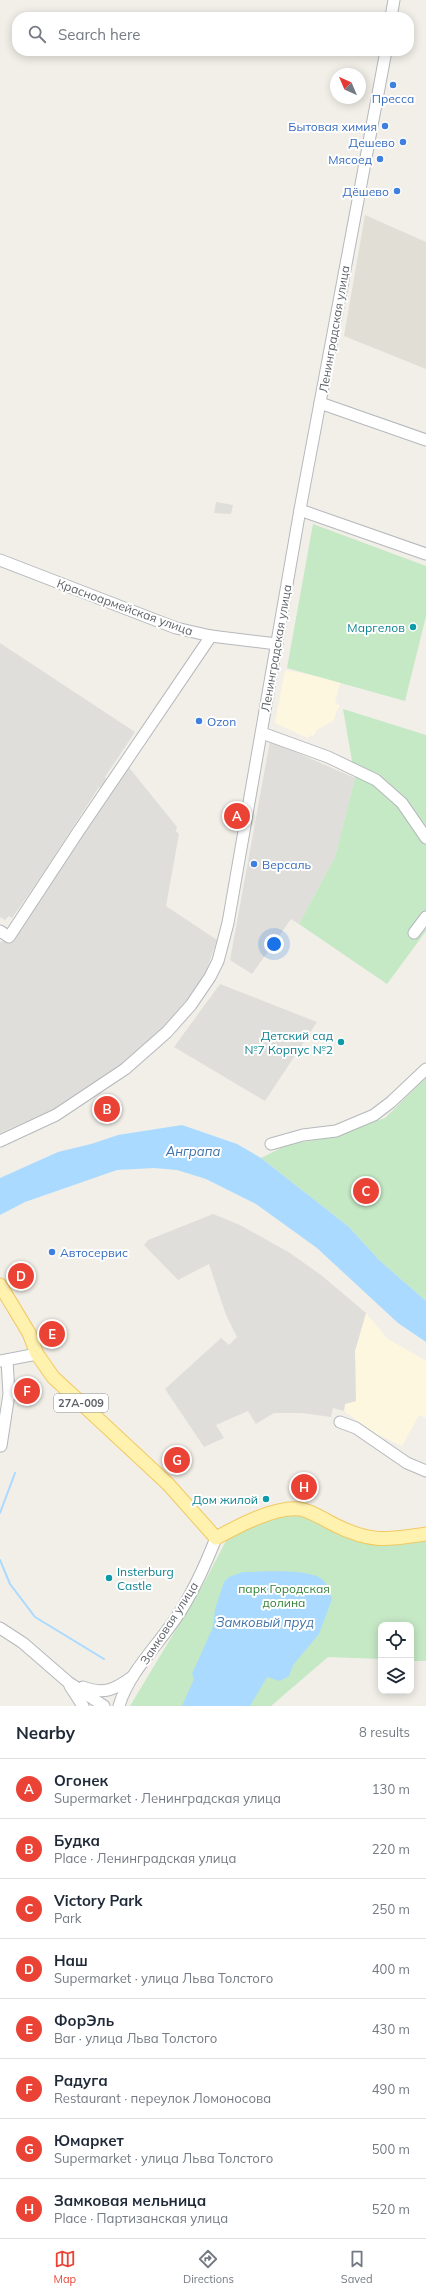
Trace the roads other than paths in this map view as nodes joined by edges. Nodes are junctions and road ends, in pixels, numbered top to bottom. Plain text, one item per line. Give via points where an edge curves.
1 (394, 0) edge
2 (393, 12) edge
3 (385, 56) edge
4 (320, 403) junction
5 (426, 440) edge
6 (300, 510) junction
7 (426, 554) edge
8 (0, 560) edge
9 (211, 636) junction
10 (277, 644) junction
11 (262, 733) junction
12 (426, 838) edge
13 (426, 917) edge
14 (414, 933) dead end
15 (5, 934) edge
16 (426, 1069) edge
17 (0, 1141) edge
18 (271, 1144) dead end
19 (0, 1285) edge
20 (37, 1354) junction
21 (3, 1360) edge
22 (340, 1422) dead end
23 (1, 1446) dead end
24 (426, 1471) edge
25 (426, 1534) edge
26 (216, 1538) junction
27 (0, 1628) edge
28 (135, 1675) junction
29 (68, 1682) junction
30 (83, 1706) edge
31 (90, 1706) edge
32 (104, 1706) edge
33 (119, 1706) edge

1 - 2 street
3 - 4 street, Ленинградская улица
4 - 5 street
4 - 6 street, Ленинградская улица
6 - 7 street
6 - 10 street, Ленинградская улица
8 - 9 street, Красноармейская улица via 169,625
9 - 10 street, Красноармейская улица
9 - 15 street via 78,832
10 - 11 street, Ленинградская улица
11 - 12 street via 328,757 376,780 402,803
11 - 17 street, Ленинградская улица via 228,923 218,961 210,977 167,1032 125,1069 56,1115
13 - 14 street
16 - 18 street via 391,1102 368,1118 336,1131 303,1135
19 - 20 main road, 27А-009 via 29,1333
20 - 21 street
20 - 26 main road, 27А-009 via 53,1377 168,1484
21 - 23 street via 9,1394
22 - 24 street via 356,1428 407,1464
25 - 26 main road via 378,1540 364,1538 299,1509 251,1520
26 - 28 street, Замковая улица via 196,1586
27 - 29 street via 23,1643
28 - 29 street via 119,1686 96,1692
28 - 33 street, Замковая улица
29 - 30 street
29 - 31 street
29 - 32 street

